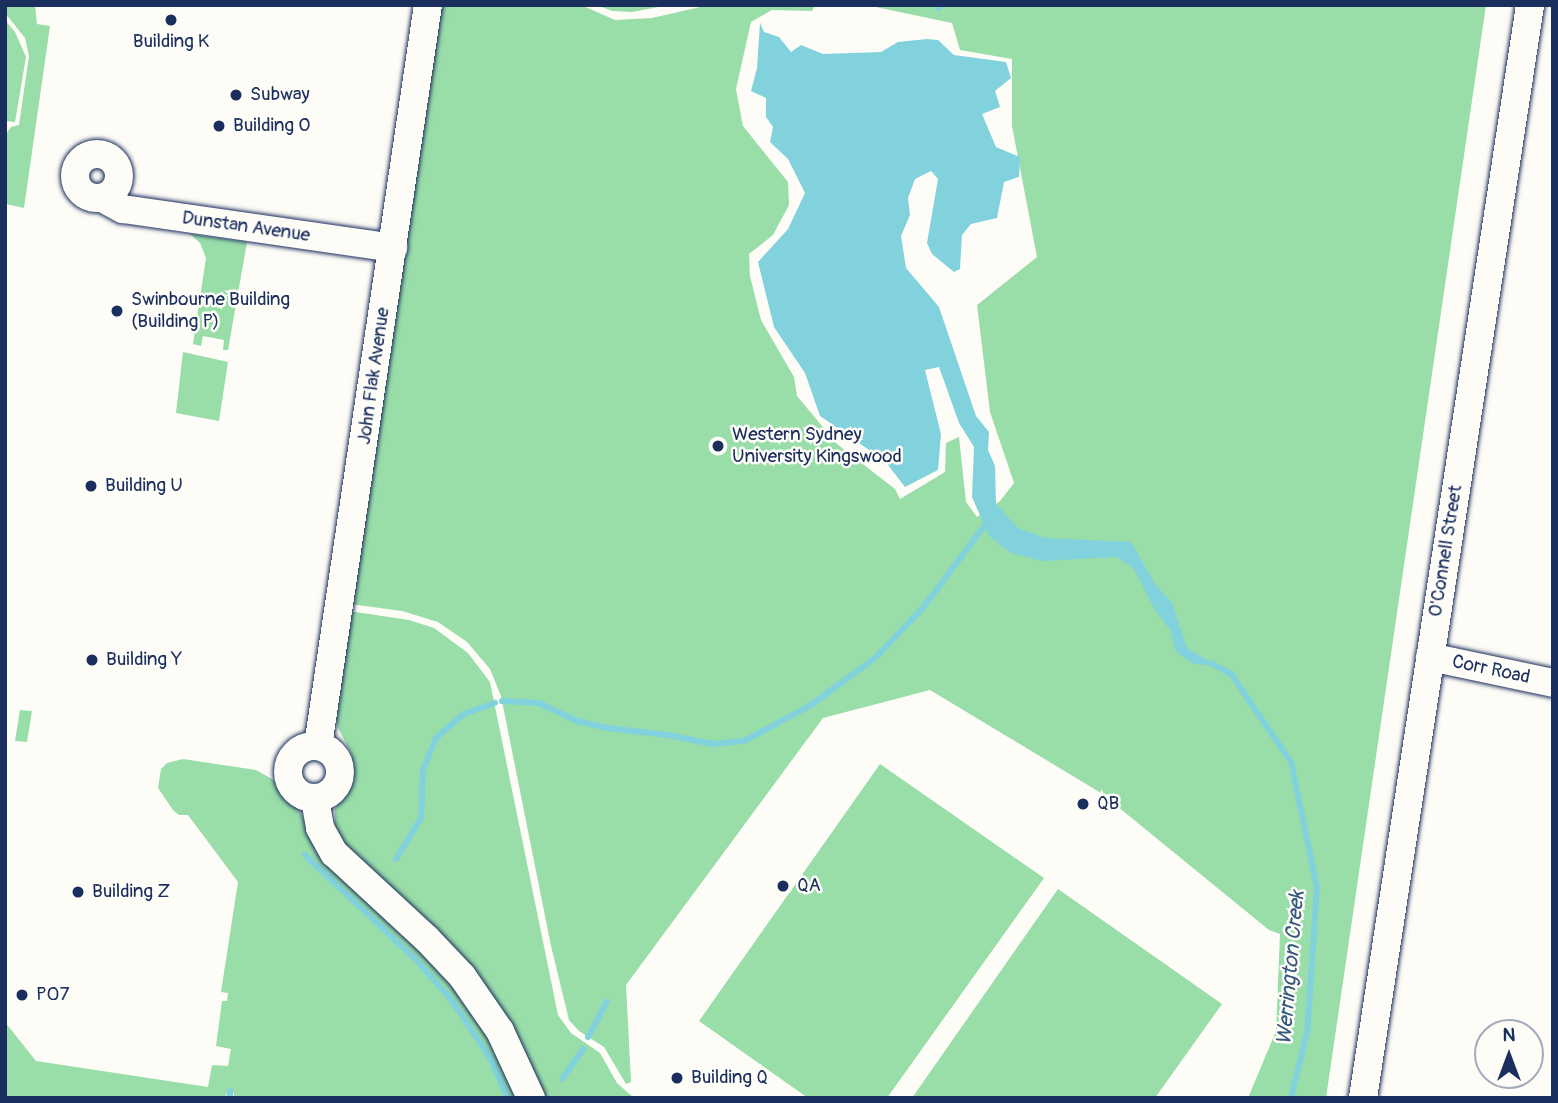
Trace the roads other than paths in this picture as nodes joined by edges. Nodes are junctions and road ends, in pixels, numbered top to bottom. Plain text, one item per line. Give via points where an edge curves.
1 (428, 5) edge
2 (1530, 5) edge
3 (102, 198) dead end
4 (393, 248) junction
5 (1430, 657) junction
6 (1553, 683) edge
7 (318, 746) junction
8 (315, 799) junction
9 (531, 1098) edge
10 (1363, 1098) edge

1 - 4 street, John Flak Avenue
2 - 5 street, O'Connell Street
3 - 4 street, Dunstan Avenue via 123,209
4 - 7 street, John Flak Avenue
5 - 6 street, Corr Road
5 - 10 street, O'Connell Street
7 - 8 street via 332,752 341,770 334,790
7 - 8 street via 296,753 288,768 292,787
8 - 9 street via 320,828 334,853 462,976 500,1031

